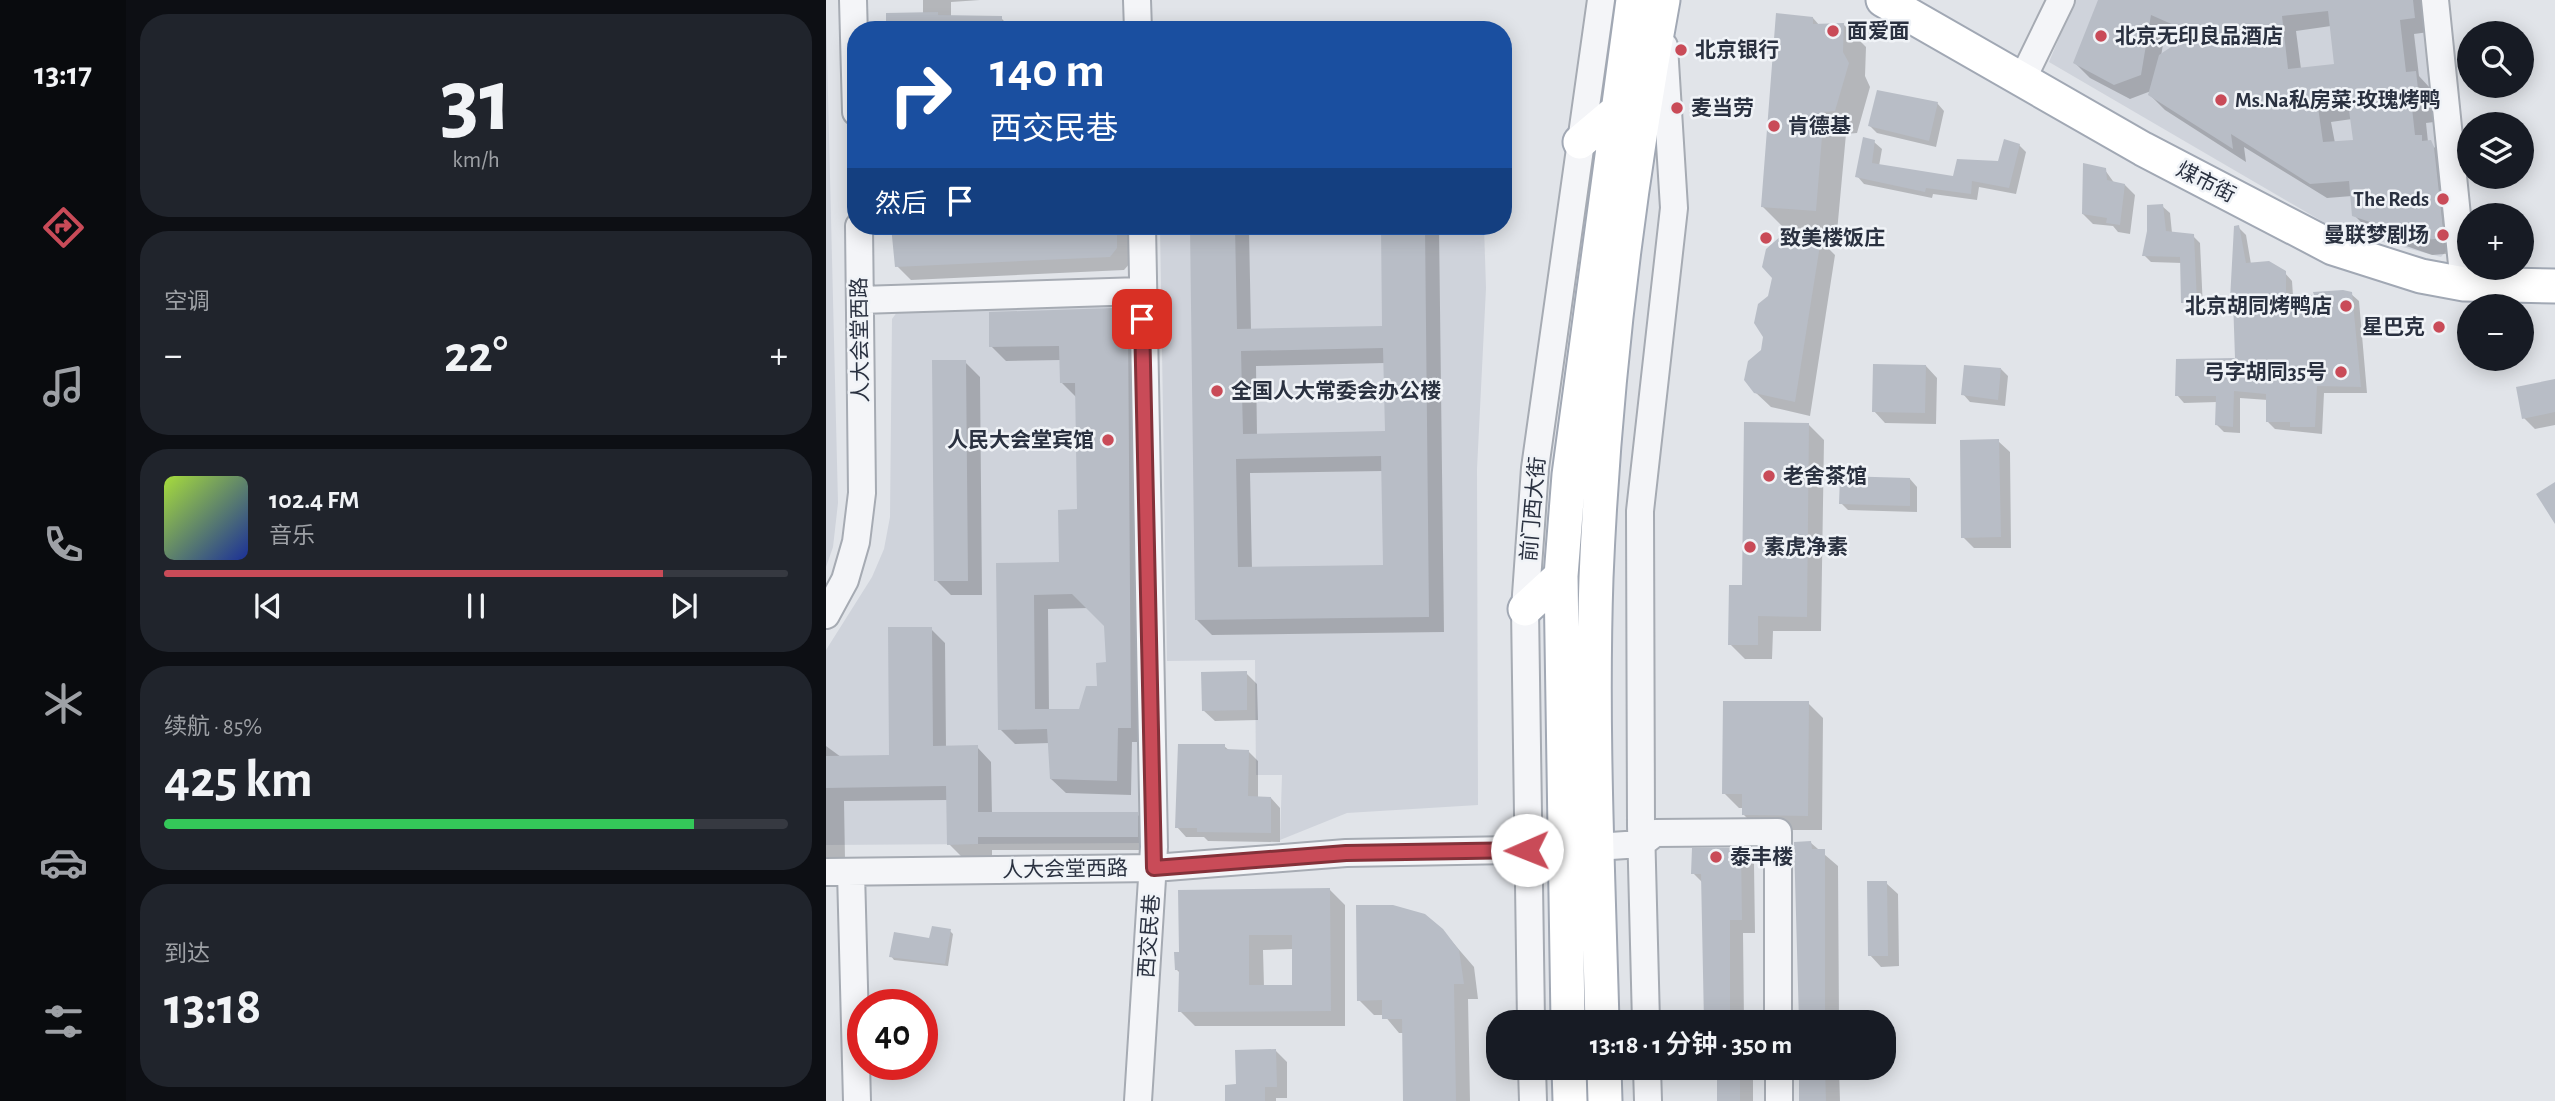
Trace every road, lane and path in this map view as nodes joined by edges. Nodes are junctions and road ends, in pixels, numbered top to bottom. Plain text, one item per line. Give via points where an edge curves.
1 (853, 0) edge
2 (1137, 0) edge
3 (1601, 0) edge
4 (1882, 0) edge
5 (2061, 0) edge
6 (2435, 0) edge
7 (1653, 3) edge
8 (854, 21) edge
9 (1138, 21) edge
10 (2022, 80) junction
11 (1618, 110) junction
12 (1580, 142) junction
13 (859, 235) edge
14 (1142, 235) edge
15 (2464, 284) junction
16 (2555, 286) edge
17 (1142, 292) junction
18 (860, 300) junction
19 (1561, 576) junction
20 (1525, 609) junction
21 (826, 615) edge
22 (1641, 844) junction
23 (1598, 847) junction
24 (1565, 849) junction
25 (1527, 850) junction
26 (1154, 868) junction
27 (839, 872) edge
28 (1531, 1010) edge
29 (1568, 1010) edge
30 (1602, 1010) edge
31 (1646, 1010) edge
32 (1779, 1010) edge
33 (1532, 1080) edge
34 (1569, 1080) edge
35 (1604, 1080) edge
36 (1647, 1080) edge
37 (1779, 1080) edge
38 (857, 1101) edge
39 (1138, 1101) edge
40 (1533, 1101) edge
41 (1570, 1101) edge
42 (1605, 1101) edge
43 (1648, 1101) edge
44 (1779, 1101) edge

1 - 8 street
2 - 9 street
3 - 12 street, 前门西大街
4 - 10 main road, 煤市街
5 - 10 street
6 - 15 street
7 - 11 main road, 前门西大街
7 - 22 street via 1674,208 1640,511
7 - 23 main road via 1602,482 1596,580
10 - 15 main road, 煤市街 via 2333,248 2421,276
11 - 12 main road
11 - 19 main road, 前门西大街 via 1569,475
12 - 20 street, 前门西大街 via 1535,468
13 - 18 street, 人大会堂西路
14 - 17 street, 西交民巷
15 - 16 main road, 煤市街
17 - 18 street
17 - 26 street, 西交民巷
18 - 21 street, 人大会堂西路 via 862,493 856,542 845,580
19 - 20 main road
19 - 24 main road, 前门西大街
20 - 25 street, 前门西大街
22 - 23 street, 人大会堂西路
22 - 31 street
22 - 32 street, 人大会堂西路 via 1656,832 1778,832
23 - 24 street, 人大会堂西路
23 - 30 main road
24 - 25 street, 人大会堂西路
24 - 29 main road, 前门西大街
25 - 26 street, 人大会堂西路 via 1346,853
25 - 28 street, 前门西大街
26 - 27 street, 人大会堂西路
26 - 39 street, 西交民巷
27 - 38 street
33 - 40 street
34 - 41 main road
35 - 42 main road
36 - 43 street
37 - 44 street

